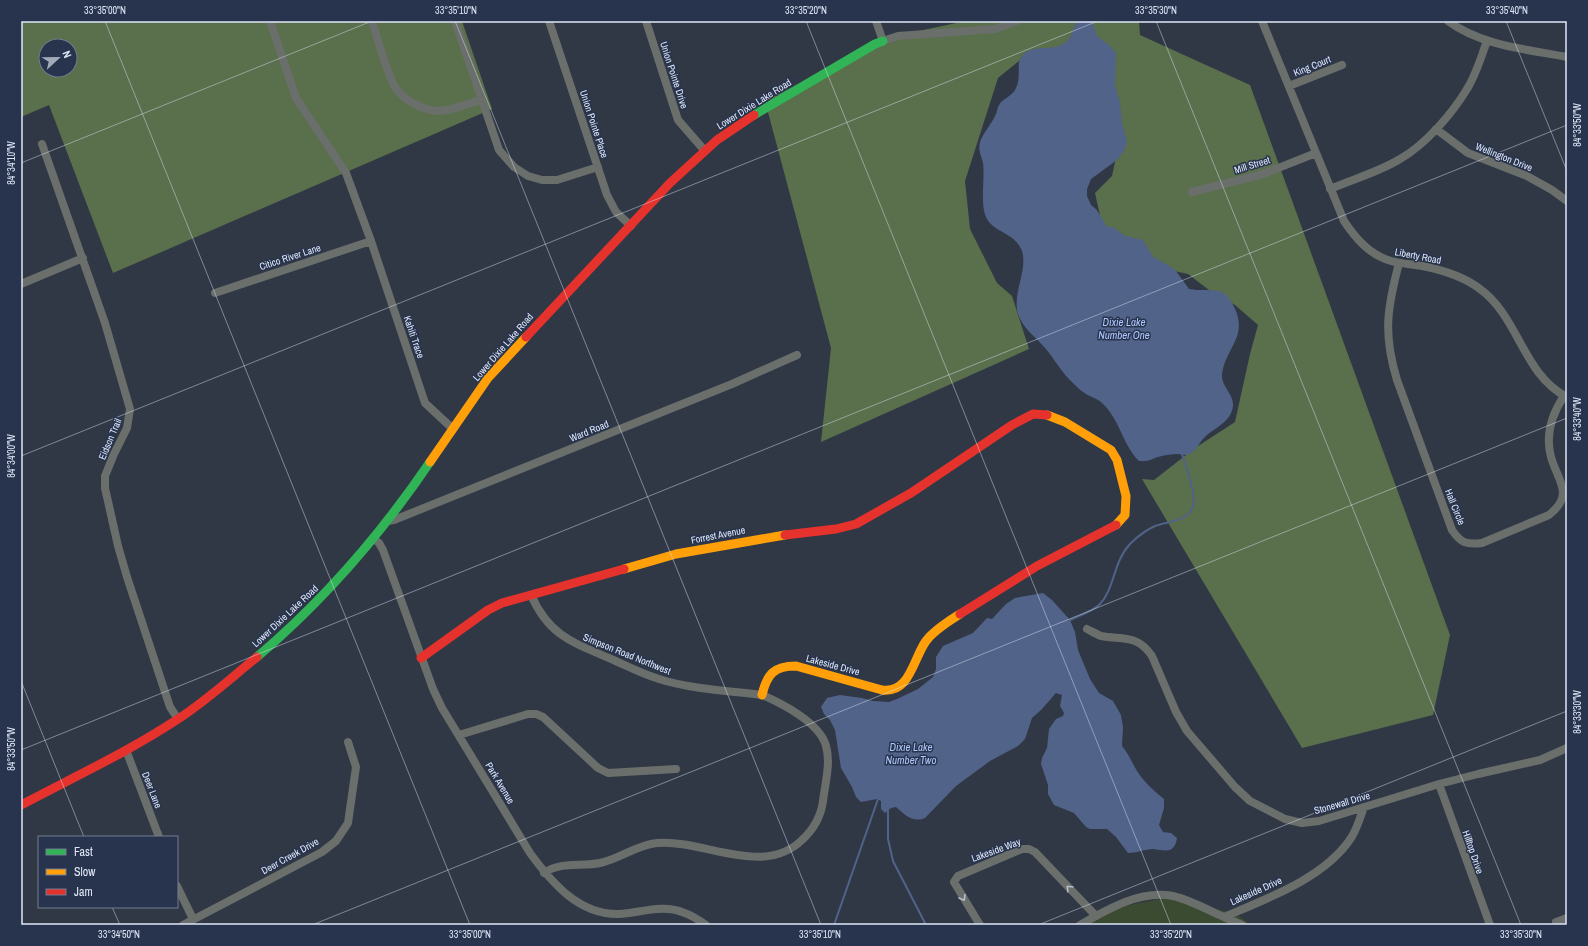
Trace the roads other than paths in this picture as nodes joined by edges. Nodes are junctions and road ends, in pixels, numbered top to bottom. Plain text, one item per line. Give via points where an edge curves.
1 (270, 21) edge
2 (372, 21) edge
3 (455, 21) edge
4 (549, 21) edge
5 (646, 21) edge
6 (876, 21) edge
7 (1017, 21) edge
8 (1262, 21) edge
9 (1448, 21) edge
10 (883, 41) junction
11 (1487, 41) junction
12 (1567, 57) edge
13 (1342, 65) dead end
14 (1289, 86) junction
15 (482, 100) junction
16 (1436, 129) junction
17 (42, 144) dead end
18 (705, 151) junction
19 (1316, 153) junction
20 (598, 167) junction
21 (1330, 189) junction
22 (1192, 192) dead end
23 (1567, 201) edge
24 (631, 226) junction
25 (371, 241) junction
26 (82, 258) junction
27 (1399, 263) junction
28 (21, 284) edge
29 (215, 293) dead end
30 (797, 355) dead end
31 (1566, 396) edge
32 (1012, 425) joint
33 (453, 429) junction
34 (387, 521) junction
35 (373, 538) junction
36 (531, 595) junction
37 (1087, 629) dead end
38 (421, 658) junction
39 (762, 695) junction
40 (178, 719) junction
41 (459, 735) junction
42 (348, 742) dead end
43 (1567, 748) edge
44 (126, 750) junction
45 (676, 769) dead end
46 (1439, 784) junction
47 (21, 806) edge
48 (1364, 808) junction
49 (159, 836) edge
50 (544, 873) junction
51 (178, 888) edge
52 (1096, 916) junction
53 (1224, 917) junction
54 (1567, 918) edge
55 (194, 919) junction
56 (695, 922) edge
57 (1556, 922) dead end
58 (183, 925) edge
59 (706, 925) edge
60 (980, 925) edge
61 (1080, 925) edge
62 (1242, 925) edge
63 (1490, 925) edge

1 - 25 street, Kahiti Trace via 296,98 346,173
2 - 15 street via 391,79 397,90 409,101 436,111 454,109
3 - 15 street
4 - 20 street, Union Pointe Place
5 - 18 street, Union Pointe Drive via 678,120
6 - 10 street
7 - 10 street, Lower Dixie Lake Road via 995,30 898,36
8 - 14 street, Liberty Road
9 - 11 street
10 - 18 street, Lower Dixie Lake Road via 755,114
11 - 12 street
11 - 16 street via 1467,89
13 - 14 street, King Court
14 - 19 street, Liberty Road
15 - 20 street via 499,150 514,167 524,173 542,180 557,180
16 - 21 street via 1420,146 1401,159
16 - 23 street, Wellington Drive via 1468,153 1527,176
17 - 26 street, Eidson Trail
18 - 24 street, Lower Dixie Lake Road
19 - 21 street, Liberty Road
19 - 22 street, Mill Street via 1263,174
20 - 24 street, Union Pointe Place via 607,195 616,212
21 - 27 street, Liberty Road via 1344,221 1356,239 1376,255
24 - 33 street, Lower Dixie Lake Road via 501,363
25 - 29 street, Citico River Lane
25 - 33 street, Kahiti Trace via 426,403
26 - 28 street
26 - 40 street, Eidson Trail via 105,323 130,409 127,428 106,476 108,507 132,592 170,707
27 - 31 street, Liberty Road via 1421,265 1446,272 1467,280 1482,290 1504,314 1538,372
27 - 31 street, Hall Circle via 1388,313 1391,360 1452,530 1459,540 1470,544 1482,543 1549,515 1558,508 1563,490 1551,456 1549,436 1553,415
30 - 34 street, Ward Road
32 - 36 street, Forrest Avenue via 911,493 856,524 676,554
32 - 39 street, Lakeside Drive via 1033,414 1044,414 1065,422 1111,450 1121,471 1126,496 1125,515 1114,527 1037,566 938,630 920,651 906,680 896,689 882,690 796,666 787,666 778,668 770,674
33 - 34 street, Lower Dixie Lake Road
34 - 35 street, Lower Dixie Lake Road
35 - 38 street, Park Avenue via 383,550
35 - 40 street, Lower Dixie Lake Road via 329,589 283,636
36 - 38 street, Forrest Avenue via 488,610
36 - 39 street, Simpson Road Northwest via 537,610 548,624 561,636 577,645 660,680
37 - 48 street, Stonewall Drive via 1100,635 1133,639 1147,648 1187,731 1234,787 1262,809 1302,823 1319,822
38 - 41 street, Park Avenue via 433,689
39 - 50 street via 811,723 820,733 826,747 828,761 822,809 813,828 800,843 781,853 759,857 676,843 656,843 637,847 601,863 558,866
40 - 44 street, Lower Dixie Lake Road
41 - 45 street via 528,714 536,714 543,717 598,768 608,773
41 - 50 street, Park Avenue
42 - 55 street, Deer Creek Drive via 356,767 348,823 336,840 322,852
43 - 46 street, Stonewall Drive via 1540,760
44 - 47 street, Lower Dixie Lake Road
44 - 49 street, Deer Lane
46 - 48 street, Stonewall Drive
46 - 63 street, Hilltop Drive
48 - 53 street, Lakeside Drive via 1350,839 1326,866 1286,890
50 - 56 street, Park Avenue via 572,899 595,910 619,914 670,909 682,912
51 - 55 street
52 - 53 street, Lakeside Drive via 1124,903 1161,895 1181,899
52 -> 60 street, Lakeside Way via 1035,852 1022,849 955,878 954,882
52 - 61 street, Lakeside Drive
53 - 62 street
54 - 57 street
55 - 58 street, Deer Creek Drive
56 - 59 street, Park Avenue

